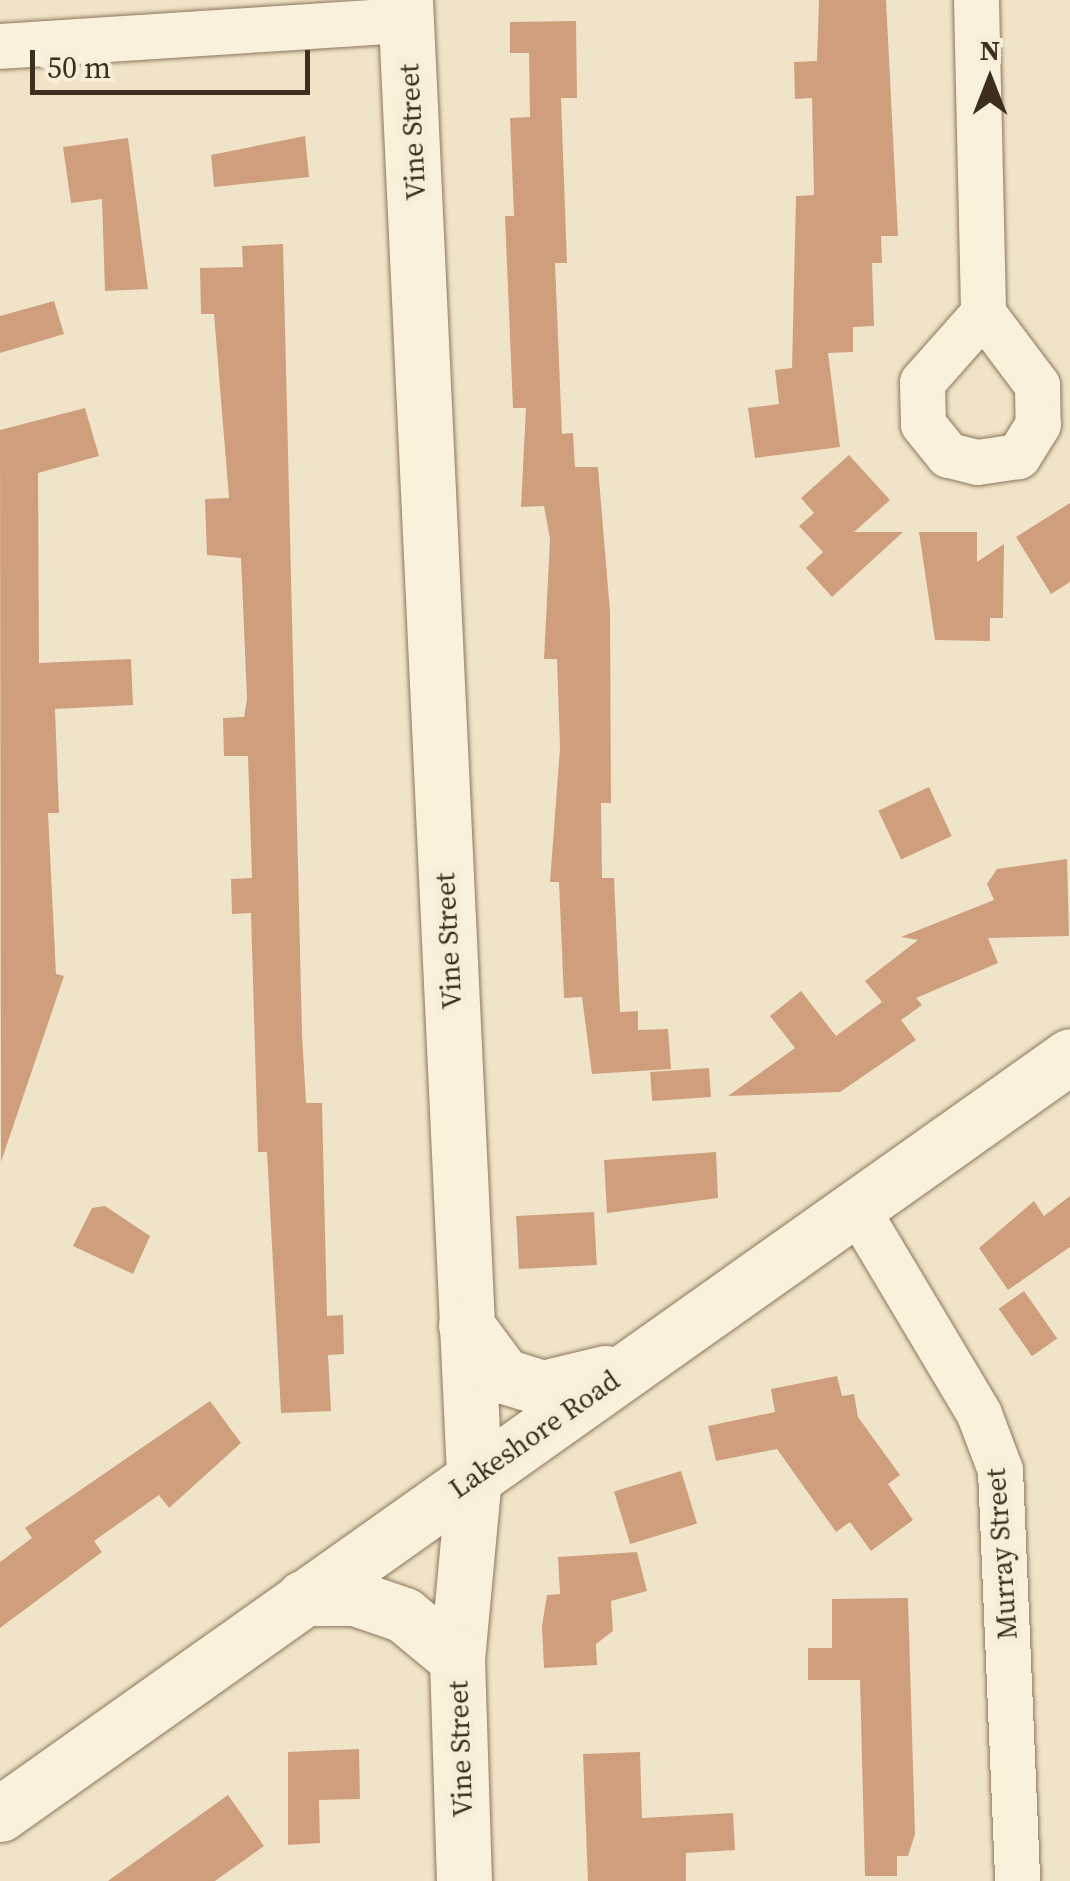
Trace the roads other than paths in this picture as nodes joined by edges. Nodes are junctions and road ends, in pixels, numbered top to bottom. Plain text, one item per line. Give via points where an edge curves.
1 (976, 0) edge
2 (406, 10) edge
3 (0, 46) edge
4 (983, 313) dead end
5 (1070, 1056) edge
6 (854, 1204) junction
7 (466, 1325) junction
8 (627, 1367) junction
9 (474, 1476) junction
10 (303, 1598) junction
11 (457, 1659) junction
12 (0, 1814) edge
13 (464, 1881) edge
14 (1018, 1881) edge

1 - 4 street
2 - 3 street
2 - 7 street, Vine Street
5 - 6 street, Lakeshore Road
6 - 8 street, Lakeshore Road
6 - 14 street, Murray Street via 979,1414 1000,1470
7 - 8 street via 504,1376 543,1388
7 - 9 street, Vine Street
8 - 9 street, Lakeshore Road
9 - 10 street, Lakeshore Road
9 - 11 street, Vine Street
10 - 11 street via 355,1598 404,1614
10 - 12 street, Lakeshore Road
11 - 13 street, Vine Street

